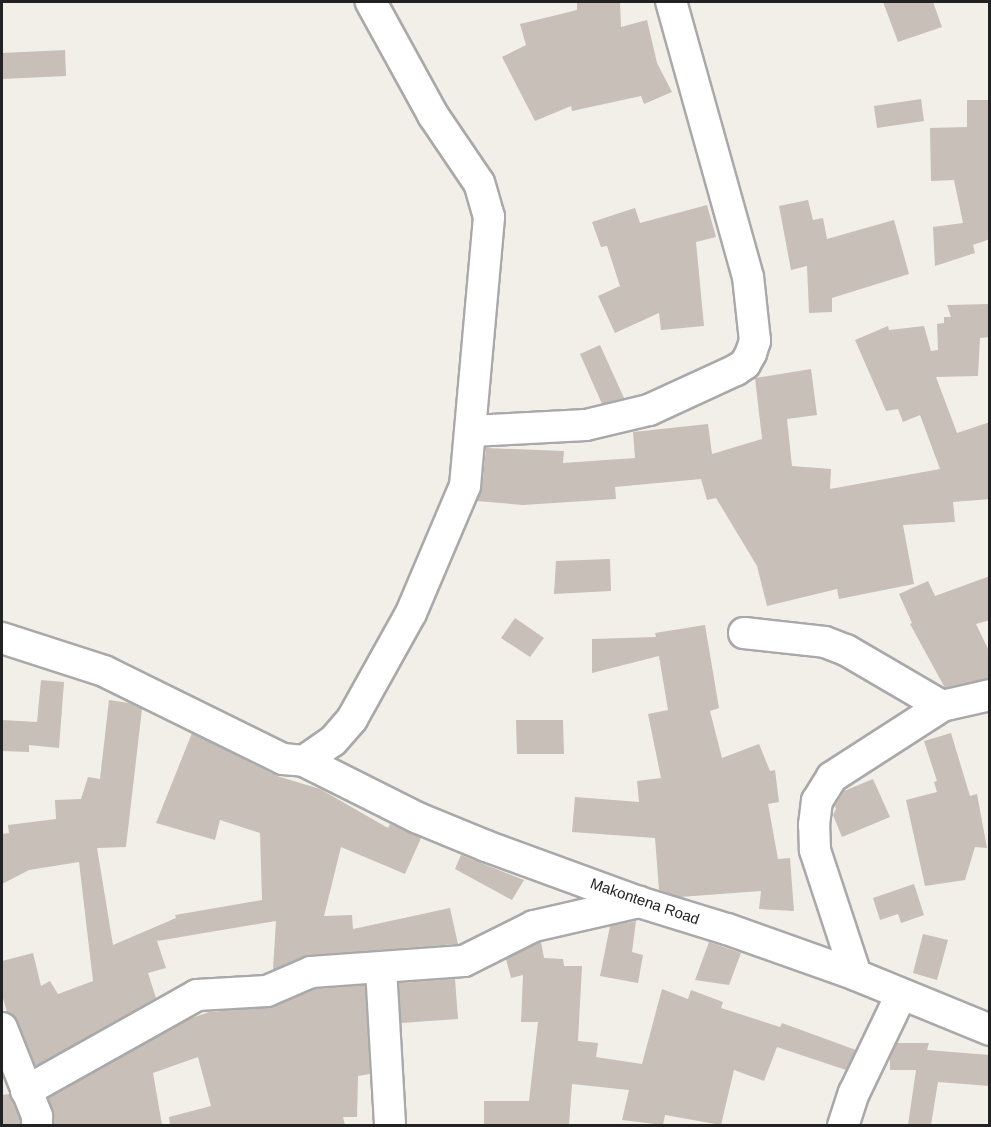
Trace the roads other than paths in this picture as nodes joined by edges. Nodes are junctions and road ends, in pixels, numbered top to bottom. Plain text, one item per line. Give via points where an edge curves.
1 (371, 2) edge
2 (670, 2) edge
3 (472, 431) junction
4 (744, 633) dead end
5 (2, 638) edge
6 (990, 695) edge
7 (942, 706) junction
8 (304, 761) junction
9 (639, 902) junction
10 (381, 968) junction
11 (856, 975) junction
12 (901, 994) junction
13 (2, 1028) edge
14 (990, 1030) edge
15 (26, 1091) junction
16 (37, 1125) edge
17 (390, 1125) edge
18 (843, 1125) edge

1 - 3 street via 433,115 479,183 489,217
2 - 3 street via 748,277 755,340 751,354 746,364 736,370 649,410 586,425
3 - 8 street via 465,486 411,613 352,719 333,741
4 - 7 street via 825,642 846,650
5 - 8 street, Makontena Road via 104,671 283,759
6 - 7 street
7 - 11 street via 832,777 817,801 815,850
8 - 9 street, Makontena Road via 418,818
9 - 10 street via 534,926 464,961
9 - 11 street, Makontena Road
10 - 15 street via 311,972 267,991 197,995
10 - 17 street
11 - 12 street, Makontena Road
12 - 14 street, Makontena Road
12 - 18 street
13 - 15 street
15 - 16 street

